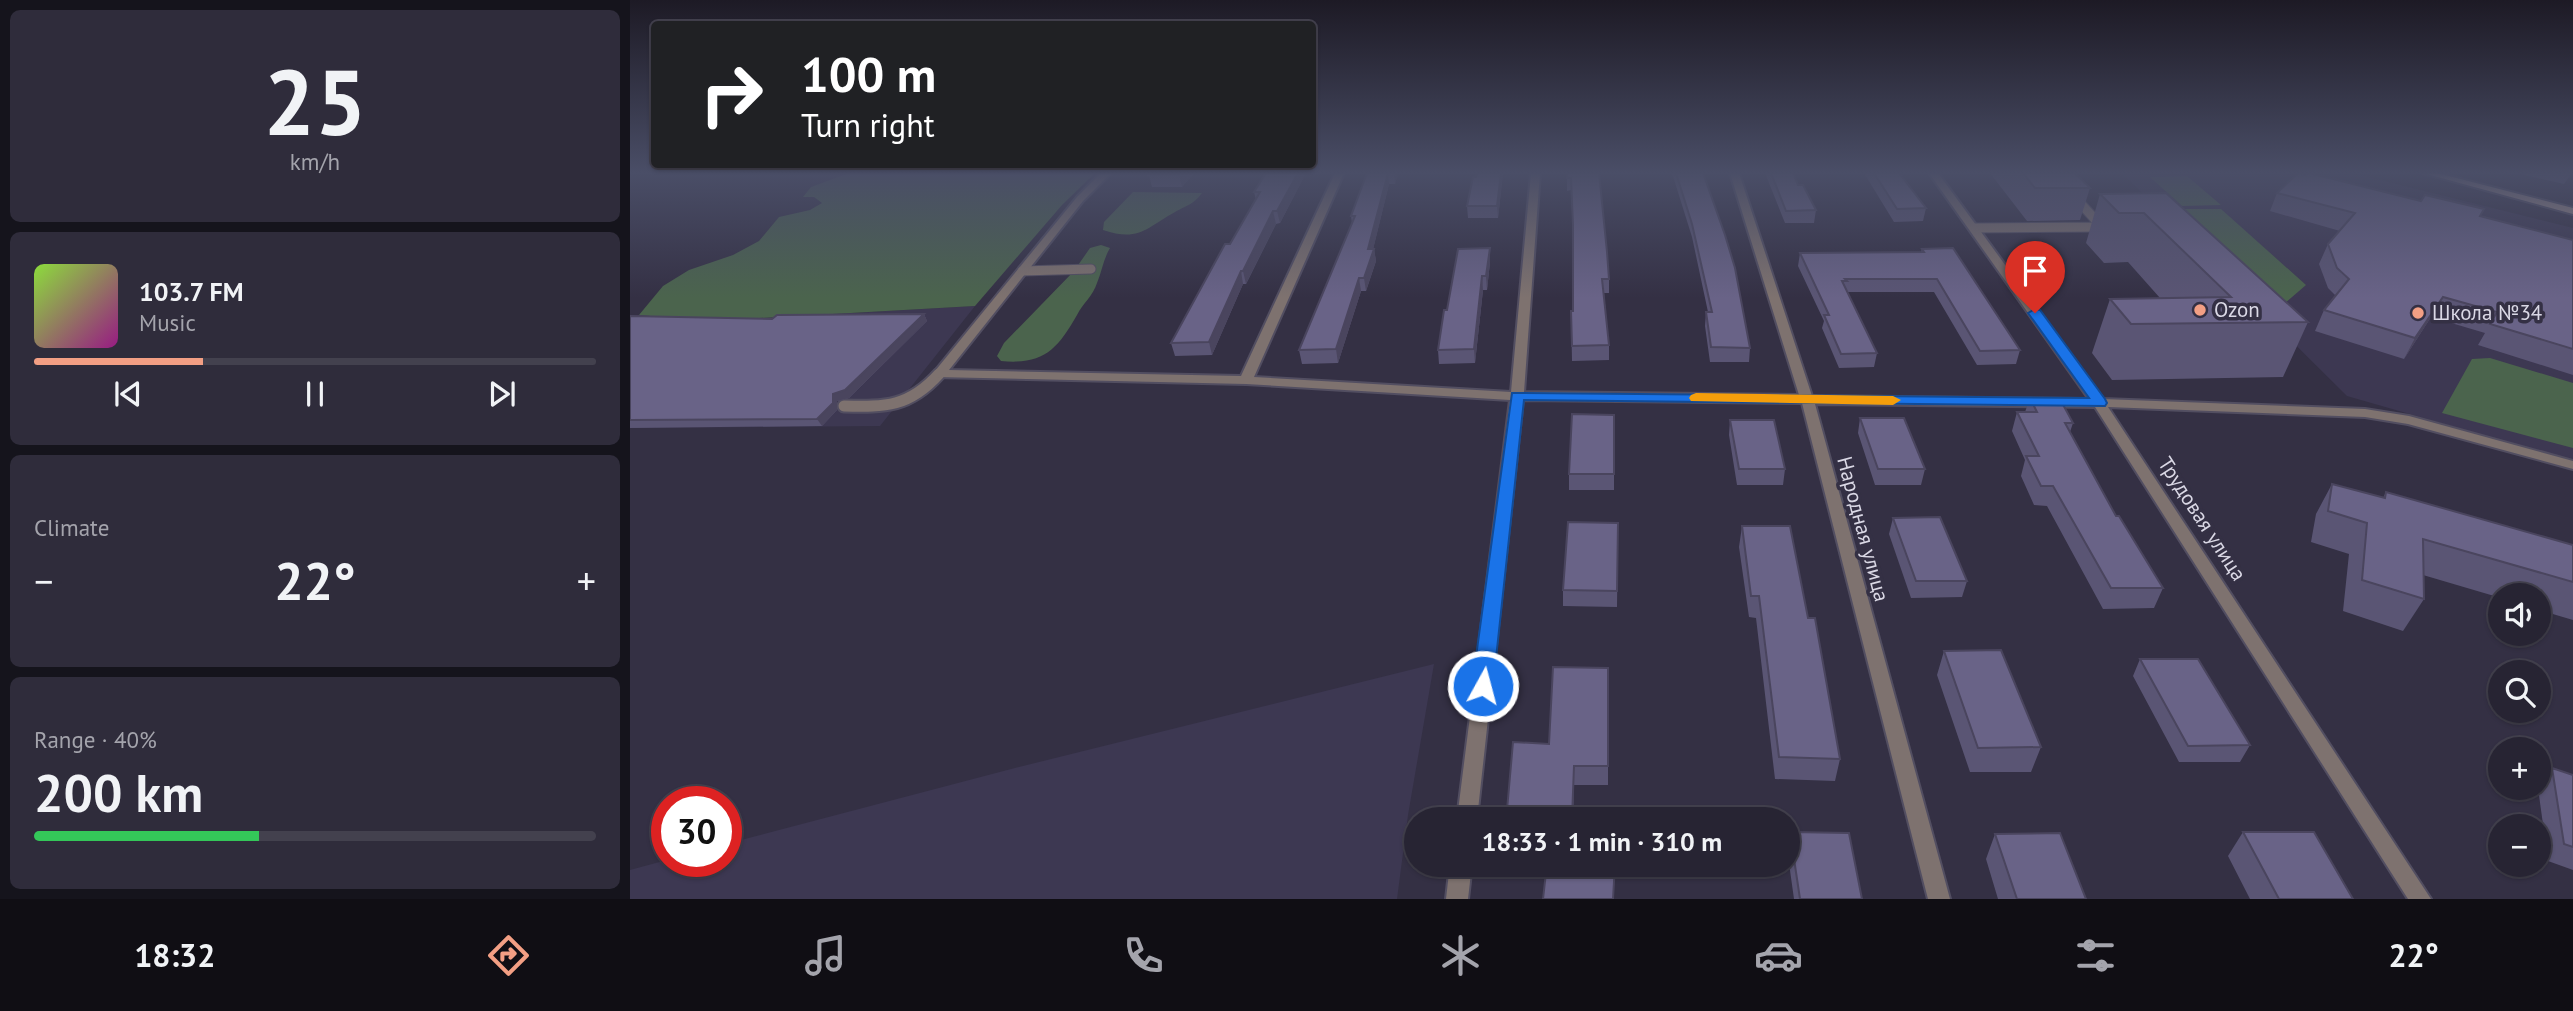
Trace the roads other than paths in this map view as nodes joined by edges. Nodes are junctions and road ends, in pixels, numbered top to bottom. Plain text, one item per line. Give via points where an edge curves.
1 (1067, 215) edge
2 (1321, 215) edge
3 (1532, 215) edge
4 (1748, 215) edge
5 (1965, 215) edge
6 (2091, 215) edge
7 (1975, 228) junction
8 (1091, 270) dead end
9 (1022, 271) junction
10 (939, 374) junction
11 (1246, 380) junction
12 (1517, 396) junction
13 (1807, 399) junction
14 (2099, 403) junction
15 (844, 406) dead end
16 (2573, 465) edge
17 (1468, 807) edge
18 (1460, 877) edge
19 (1457, 899) edge
20 (1939, 899) edge
21 (2420, 899) edge

1 - 9 street
2 - 11 street
3 - 12 street
4 - 13 street, Народная улица
5 - 7 street, Трудовая улица
6 - 7 lane via 2102,227
7 - 14 street, Трудовая улица
8 - 9 lane
9 - 10 street
10 - 11 street
10 - 15 lane via 911,401 890,407
11 - 12 street
12 - 13 street
12 - 17 street
13 - 14 street
13 - 20 street, Народная улица
14 - 16 street via 2365,413 2409,420
14 - 21 street, Трудовая улица
18 - 19 street

